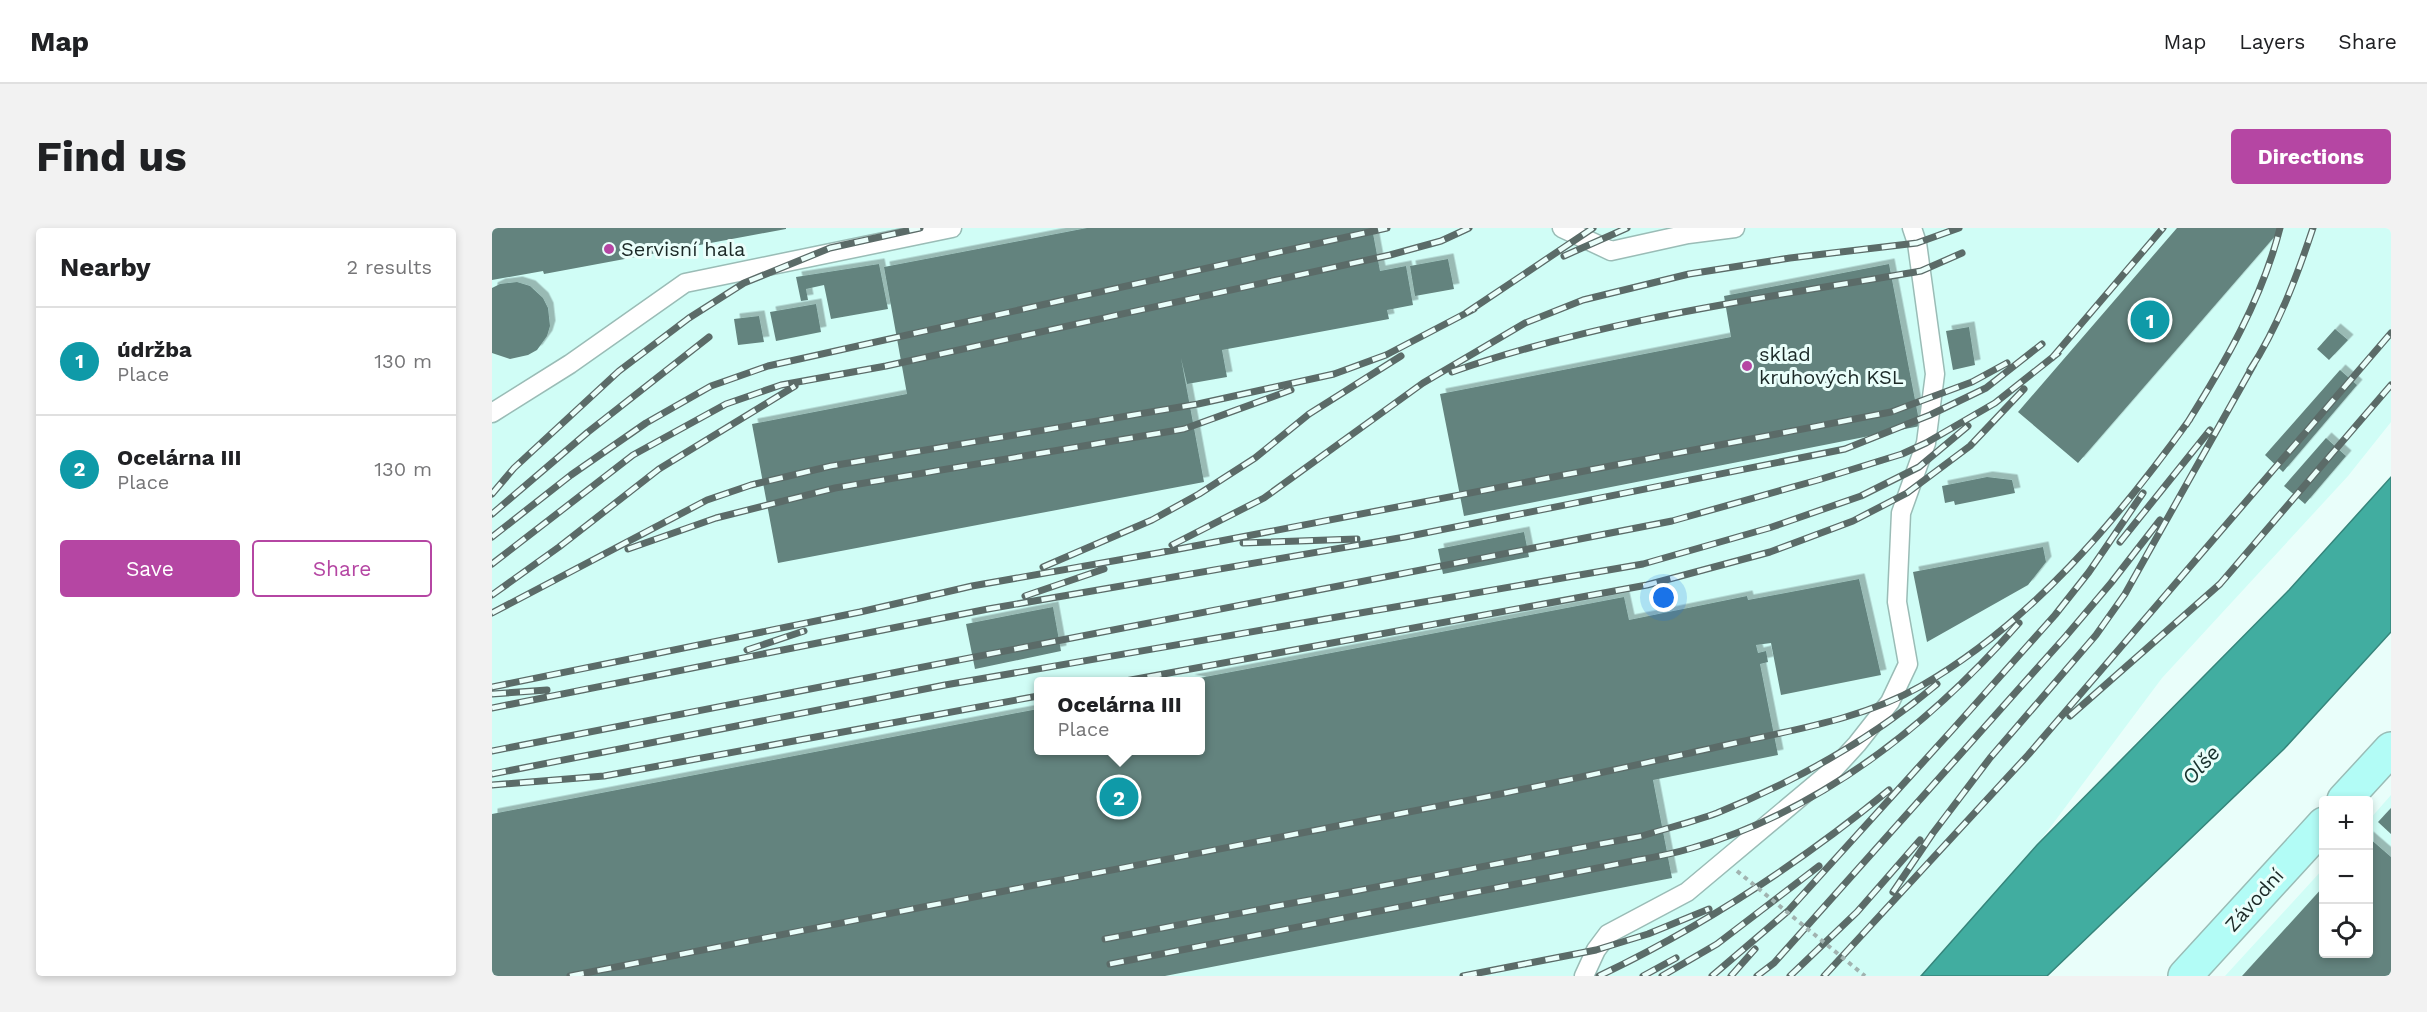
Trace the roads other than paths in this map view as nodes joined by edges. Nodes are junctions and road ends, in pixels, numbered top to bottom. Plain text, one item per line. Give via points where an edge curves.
1 (952, 228) edge
2 (1562, 228) edge
3 (1735, 228) edge
4 (1912, 228) edge
5 (492, 413) edge
6 (2391, 749) edge
7 (2349, 796) edge
8 (2319, 829) edge
9 (1584, 976) edge
10 (2185, 976) edge

1 - 5 lane via 685,283
2 - 3 lane via 1611,251
4 - 9 lane via 1935,374 1926,443 1901,513 1897,602 1908,664 1890,702 1835,768 1688,892 1608,933
6 - 7 street
8 - 10 street, Závodní

